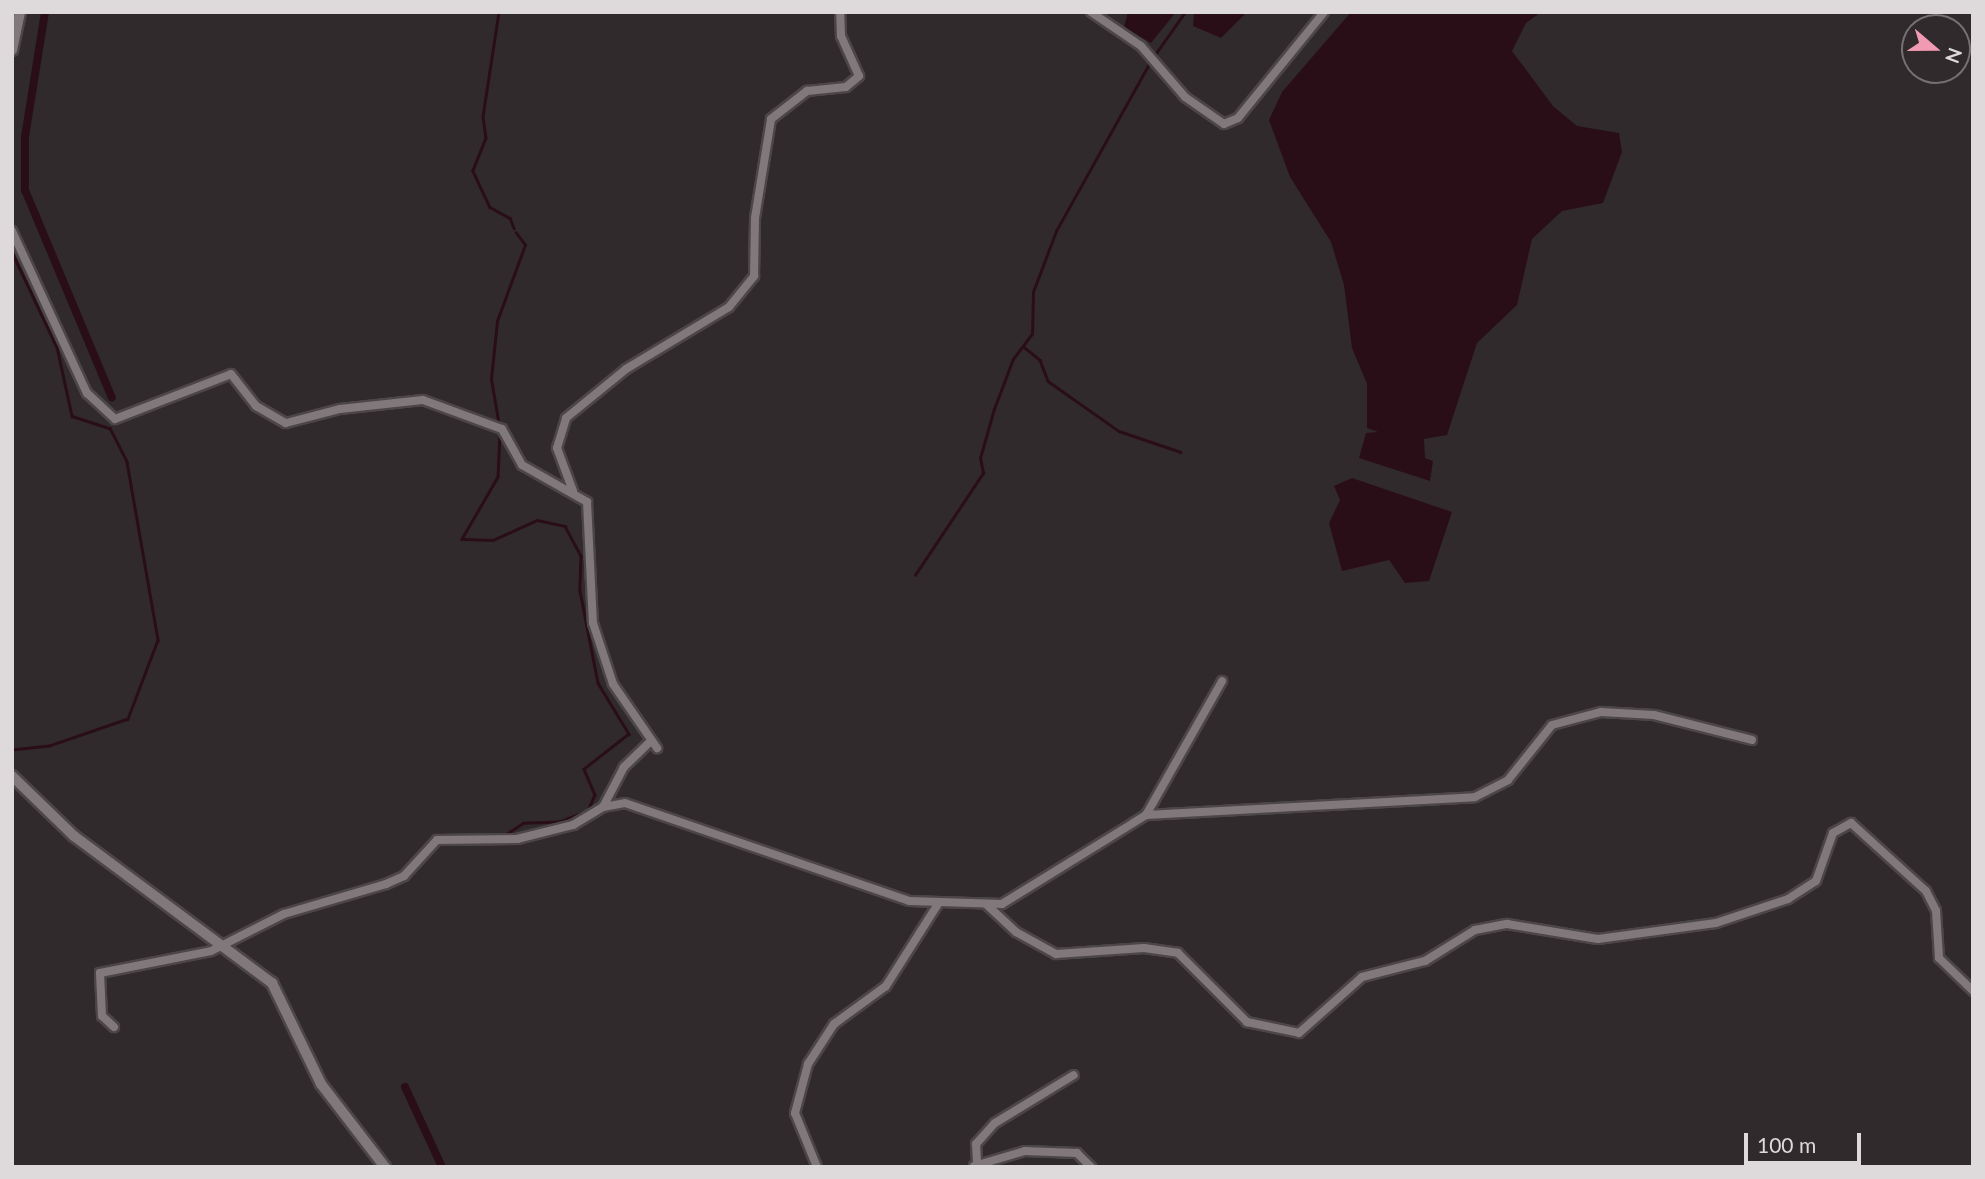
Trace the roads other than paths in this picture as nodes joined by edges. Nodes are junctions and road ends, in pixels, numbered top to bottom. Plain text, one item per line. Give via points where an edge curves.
1 (20, 12) edge
2 (840, 12) edge
3 (1091, 12) edge
4 (1324, 12) edge
5 (12, 50) edge
6 (12, 231) edge
7 (573, 491) junction
8 (1223, 681) dead end
9 (1752, 740) dead end
10 (12, 776) edge
11 (603, 807) junction
12 (1146, 814) junction
13 (938, 904) junction
14 (986, 904) junction
15 (217, 946) junction
16 (1973, 991) edge
17 (114, 1027) dead end
18 (1074, 1075) dead end
19 (975, 1165) edge
20 (385, 1167) edge
21 (817, 1167) edge
22 (1091, 1167) edge

1 - 5 street
2 - 7 street via 841,36 859,76 846,87 807,91 771,119 755,218 754,276 729,307 626,369 566,418 557,449
3 - 4 street via 1141,46 1185,97 1224,124 1238,118
6 - 7 street via 87,393 109,416 129,418 167,394 230,374 256,405 286,423 340,409 428,400 502,429 522,465
7 - 11 street via 587,502 589,593 602,656 653,745 624,767
8 - 12 street
9 - 12 street via 1641,712 1601,712 1552,725 1508,780 1475,797
10 - 15 street via 74,836
11 - 13 street via 625,803 909,901
11 - 15 street via 573,825 517,839 437,840 404,876 284,914
12 - 14 street via 1007,901
13 - 14 street
13 - 21 street via 886,986 834,1024 808,1064 795,1113
14 - 16 street via 1056,954 1144,948 1178,953 1247,1022 1299,1033 1362,977 1425,961 1475,930 1515,924 1598,939 1716,923 1788,899 1822,873 1833,833 1848,823 1863,828 1926,891 1936,911 1939,958
15 - 17 street via 100,973 102,1016
15 - 20 street via 272,984 321,1084
18 - 19 street via 995,1123 976,1144
19 - 22 street via 1025,1151 1070,1152

